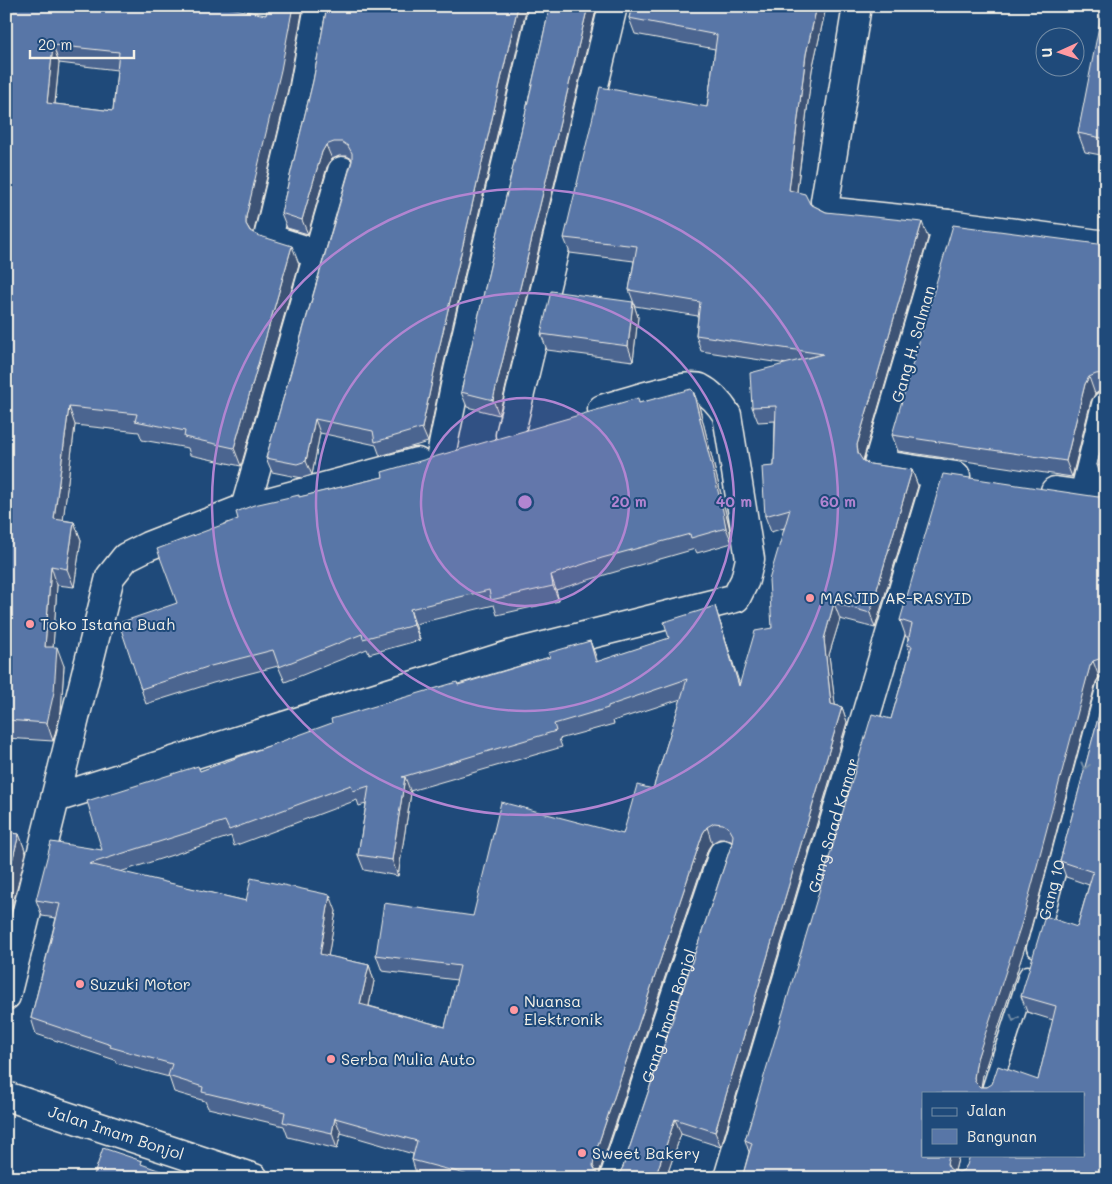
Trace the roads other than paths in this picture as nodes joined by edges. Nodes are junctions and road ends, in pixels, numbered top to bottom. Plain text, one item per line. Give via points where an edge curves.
1 (319, 6) edge
2 (543, 6) edge
3 (613, 6) edge
4 (855, 6) edge
5 (342, 171) dead end
6 (948, 224) junction
7 (1106, 244) edge
8 (318, 254) junction
9 (1106, 405) edge
10 (575, 417) edge
11 (538, 427) edge
12 (487, 442) junction
13 (441, 455) junction
14 (938, 473) junction
15 (977, 479) edge
16 (1036, 488) edge
17 (1095, 496) edge
18 (245, 508) junction
19 (1106, 684) edge
20 (56, 798) junction
21 (723, 854) dead end
22 (6, 996) edge
23 (990, 1092) edge
24 (6, 1096) edge
25 (254, 1178) edge
26 (614, 1178) edge
27 (728, 1178) edge

1 - 8 street via 303,92 268,238
2 - 13 street
3 - 12 street via 555,240
4 - 6 street via 825,202 827,209
5 - 8 street
6 - 7 street
6 - 14 street, Gang H. Salman via 878,464
8 - 18 street
9 - 17 street
10 - 20 street via 669,390 698,387 716,399 727,415 750,559 736,598 512,654
11 - 12 street
12 - 13 street
13 - 18 street
14 - 15 street
14 - 27 street, Gang Saad Kamar
16 - 17 street
18 - 20 street via 126,557 110,577
19 -> 23 lane, Gang 10 via 1039,938
20 - 22 street
21 - 26 street, Gang Imam Bonjol
24 - 25 street, Jalan Imam Bonjol

